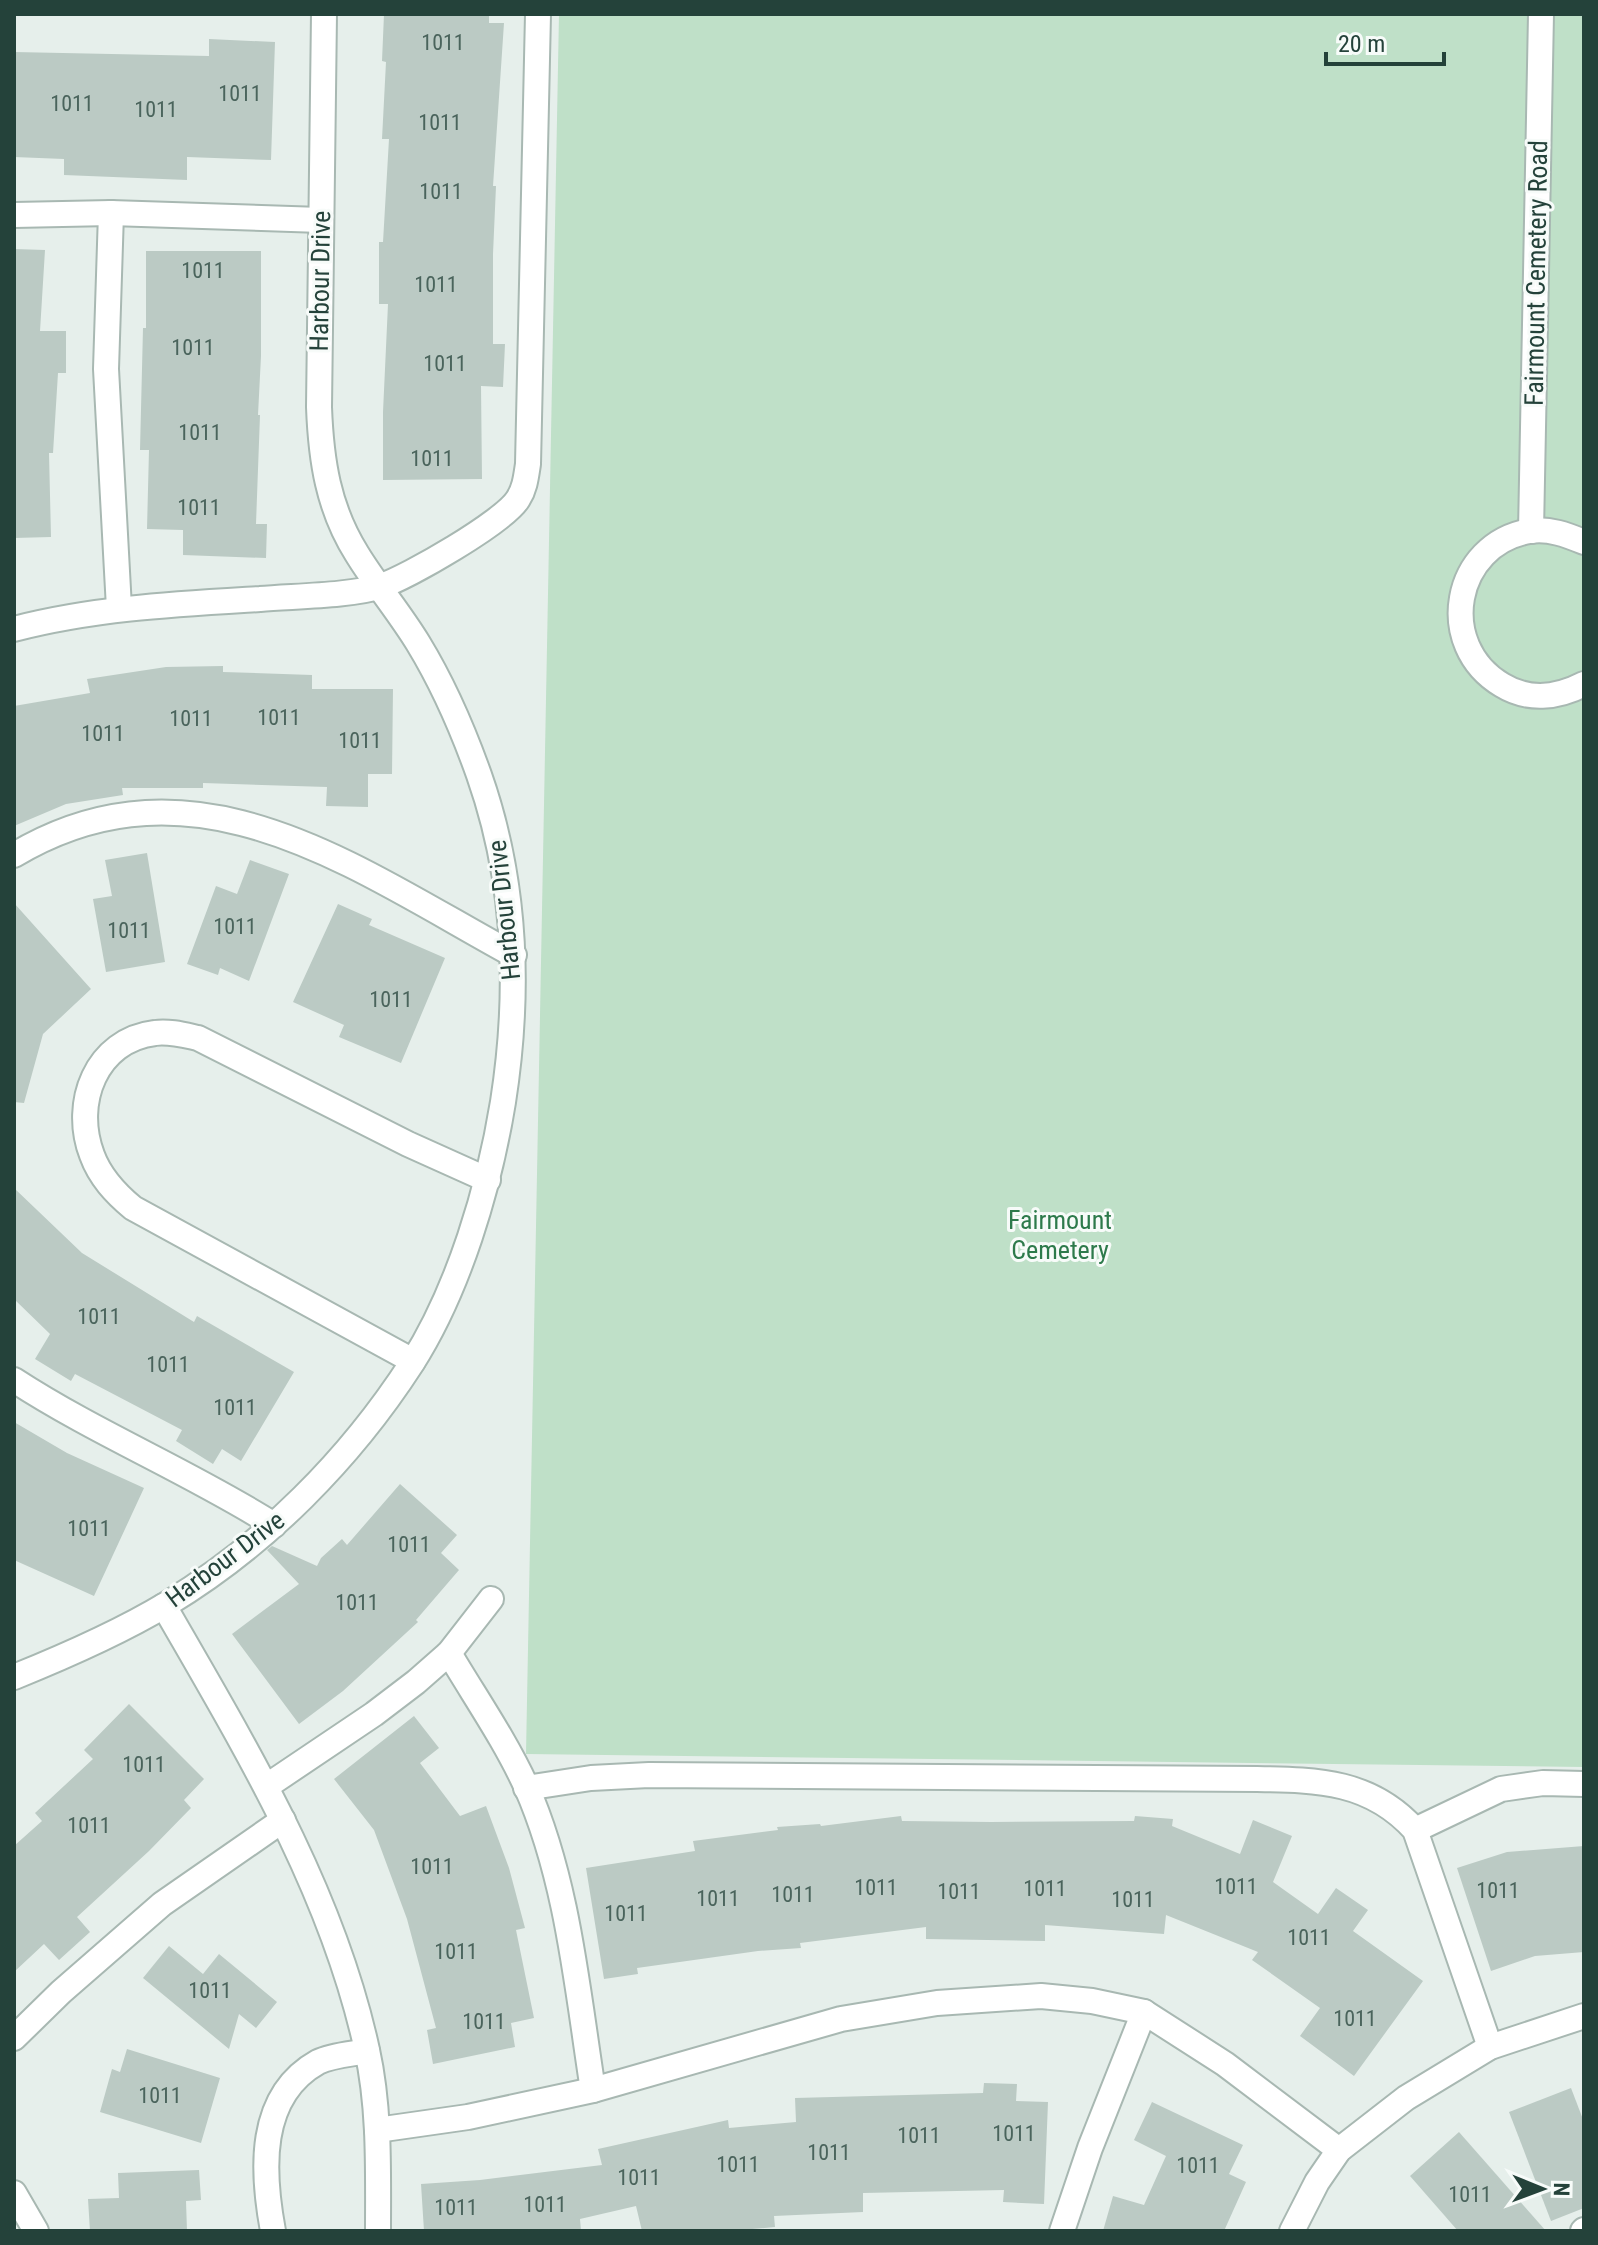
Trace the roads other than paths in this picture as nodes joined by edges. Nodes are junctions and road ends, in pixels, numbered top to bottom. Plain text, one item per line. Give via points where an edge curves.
1 (324, 14) edge
2 (538, 14) edge
3 (1541, 14) edge
4 (111, 213) junction
5 (14, 215) edge
6 (321, 220) junction
7 (1531, 531) junction
8 (1584, 542) edge
9 (378, 587) junction
10 (119, 608) junction
11 (14, 629) edge
12 (1584, 684) edge
13 (14, 855) edge
14 (514, 955) junction
15 (488, 1180) junction
16 (413, 1361) junction
17 (14, 1380) edge
18 (274, 1525) junction
19 (491, 1599) dead end
20 (164, 1606) junction
21 (449, 1653) junction
22 (14, 1677) edge
23 (1584, 1784) edge
24 (267, 1786) junction
25 (526, 1788) junction
26 (283, 1820) junction
27 (1415, 1830) junction
28 (1144, 2012) junction
29 (1584, 2016) edge
30 (14, 2038) edge
31 (1490, 2047) junction
32 (367, 2051) junction
33 (593, 2090) junction
34 (377, 2130) junction
35 (1339, 2150) junction
36 (14, 2193) edge
37 (36, 2231) edge
38 (273, 2231) edge
39 (378, 2231) edge
40 (1062, 2231) edge
41 (1292, 2231) edge

1 - 6 street, Harbour Drive
2 - 9 street via 525,483 505,513 436,559
3 - 7 street, Fairmount Cemetery Road
4 - 5 street
4 - 6 street
4 - 10 street via 106,369
6 - 9 street, Harbour Drive via 322,462 338,518
7 - 8 street via 1558,532
7 - 12 street via 1504,540 1482,557 1466,581 1459,609 1462,634 1472,658 1511,690 1538,696 1566,693
9 - 10 street
9 - 14 street, Harbour Drive via 421,648 467,741 493,819
10 - 11 street
13 - 14 street via 73,828 138,814 170,812 238,821 323,851
14 - 15 street, Harbour Drive via 509,1057
15 - 16 street, Harbour Drive via 452,1281
15 - 16 street via 218,1047 177,1033 155,1033 119,1046 102,1061 86,1097 92,1154 101,1174 133,1208
16 - 18 street, Harbour Drive via 352,1443
17 - 18 street
18 - 20 street, Harbour Drive
19 - 21 street
20 - 22 street, Harbour Drive
20 - 24 street
21 - 24 street via 374,1714
21 - 25 street
23 - 27 street via 1501,1789
24 - 26 street
25 - 27 street via 649,1775 1301,1780 1365,1793 1393,1808
25 - 33 street via 554,1866
26 - 30 street via 162,1904
26 - 32 street via 327,1922
27 - 31 street
28 - 33 street via 1041,1996 921,2005 820,2024
28 - 35 street via 1225,2064
28 - 40 street
29 - 31 street
31 - 35 street via 1413,2093
32 - 34 street
32 - 38 street via 320,2061 293,2080 274,2109 265,2190
33 - 34 street
34 - 39 street
35 - 41 street
36 - 37 street

